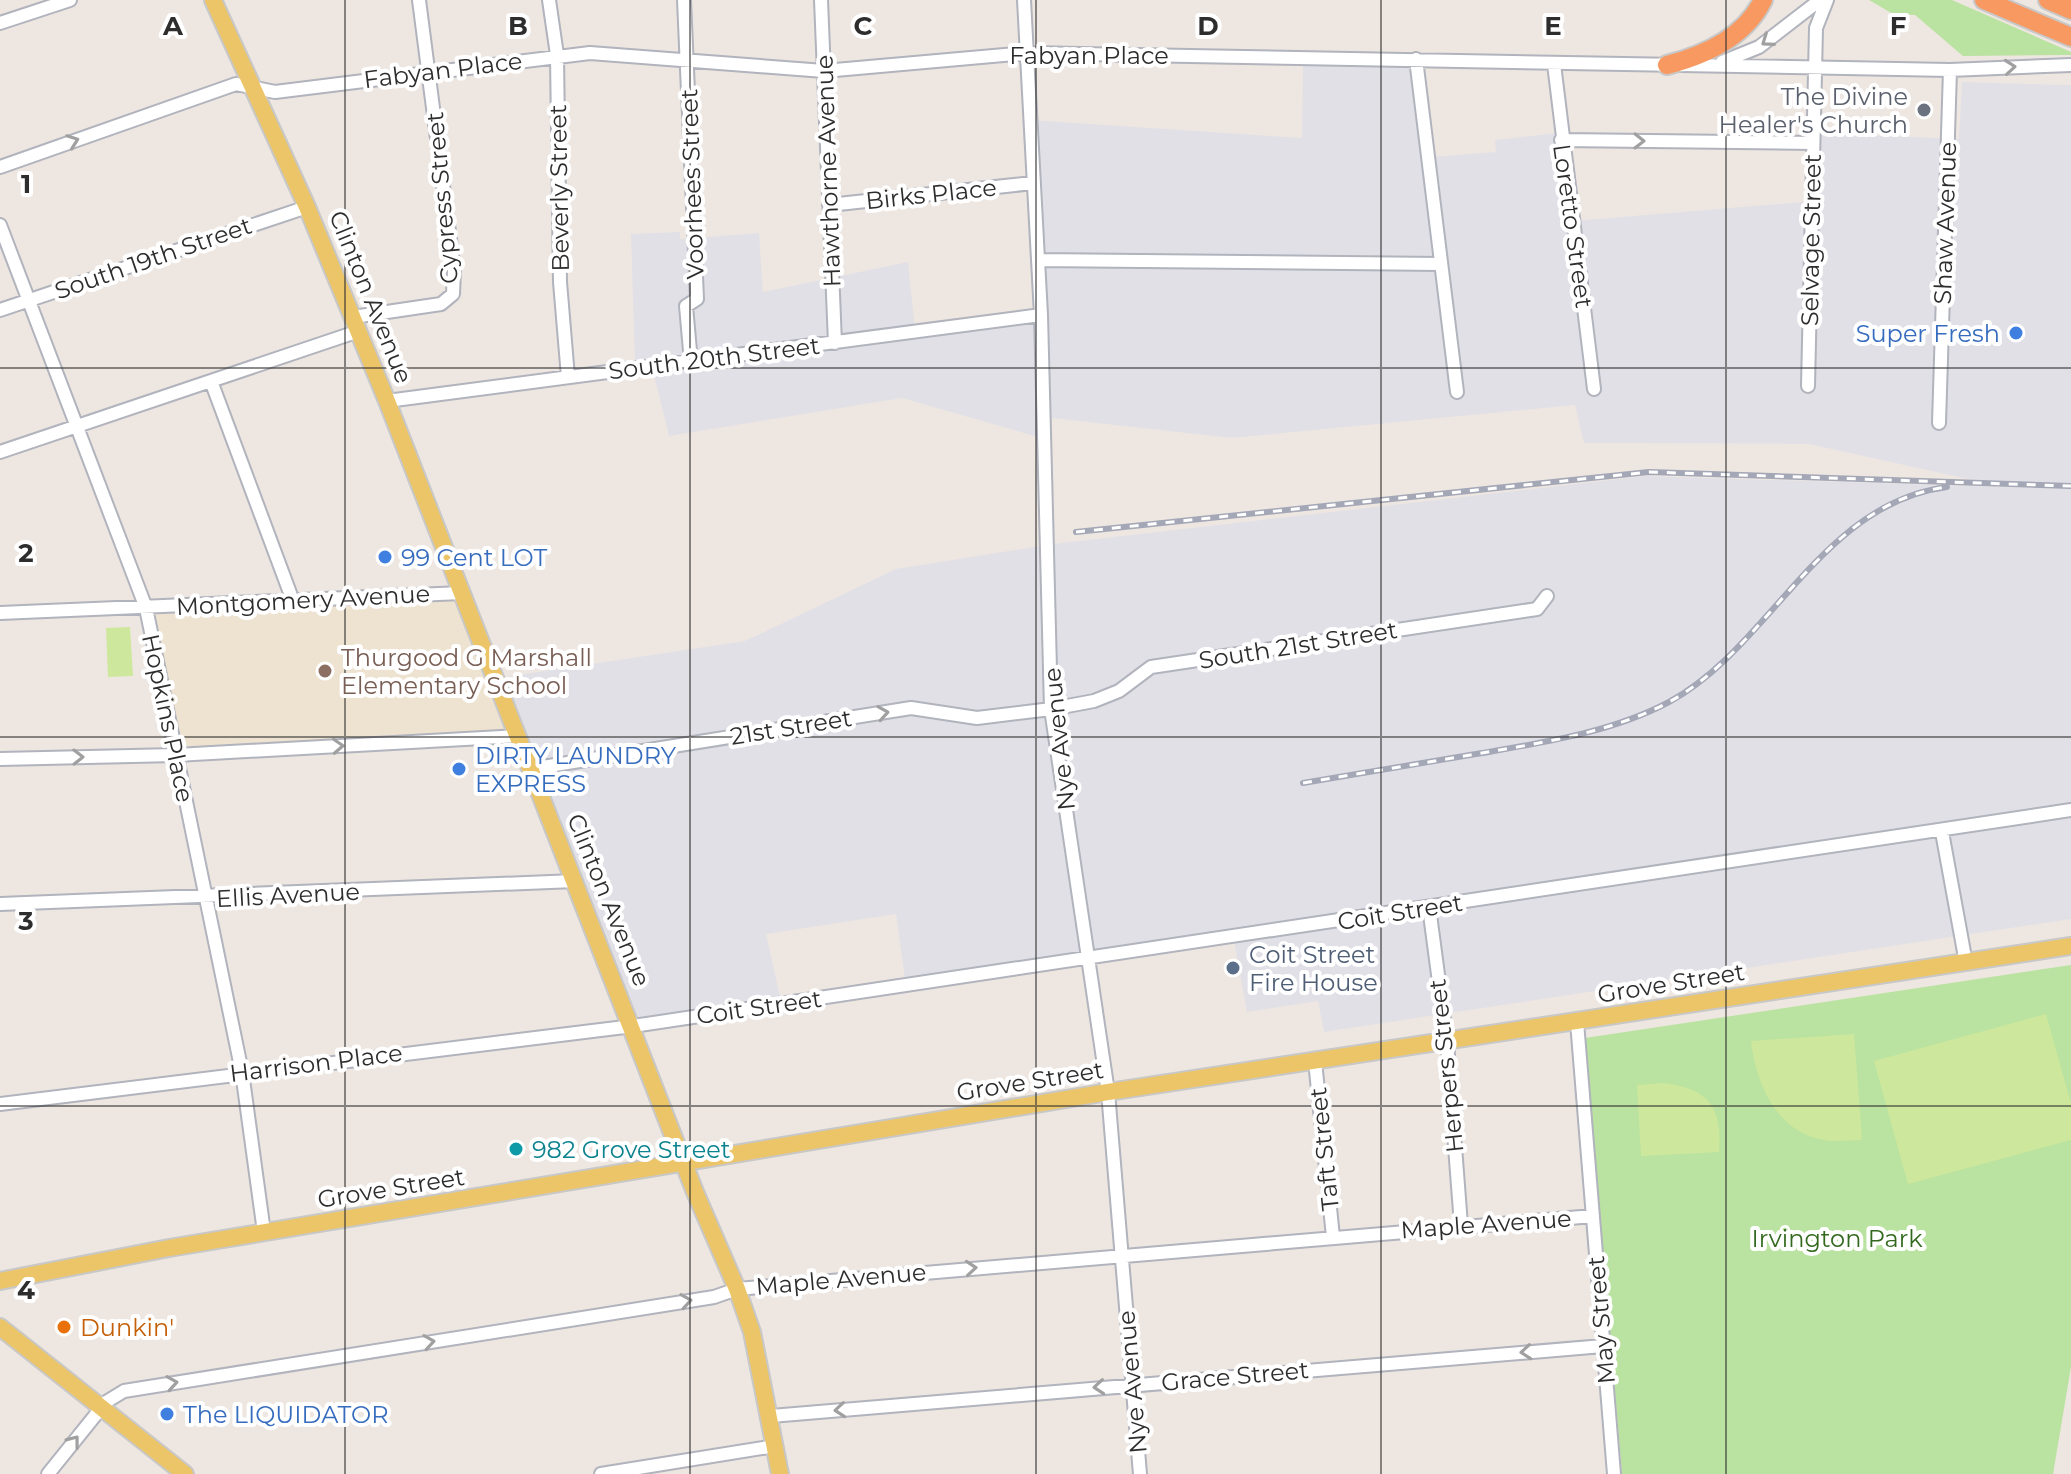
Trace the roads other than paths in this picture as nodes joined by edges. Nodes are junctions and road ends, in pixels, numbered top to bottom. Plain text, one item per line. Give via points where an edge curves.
1 (70, 0) edge
2 (213, 0) edge
3 (419, 0) edge
4 (549, 0) edge
5 (684, 0) edge
6 (821, 0) edge
7 (1024, 0) edge
8 (1763, 0) edge
9 (1820, 0) edge
10 (1827, 0) edge
11 (1984, 0) edge
12 (2048, 0) edge
13 (2071, 10) edge
14 (0, 23) edge
15 (2071, 37) edge
16 (1026, 53) junction
17 (557, 55) junction
18 (687, 58) junction
19 (1416, 59) junction
20 (1554, 64) junction
21 (1667, 65) junction
22 (2071, 65) edge
23 (1705, 66) junction
24 (1815, 69) junction
25 (1950, 70) junction
26 (824, 71) junction
27 (429, 72) junction
28 (255, 87) junction
29 (1561, 140) junction
30 (1813, 143) junction
31 (0, 167) edge
32 (1033, 183) junction
33 (829, 205) junction
34 (307, 207) junction
35 (0, 225) edge
36 (1038, 260) junction
37 (1441, 264) junction
38 (29, 300) junction
39 (0, 310) edge
40 (1041, 315) junction
41 (356, 324) junction
42 (835, 343) junction
43 (691, 362) junction
44 (568, 377) junction
45 (211, 381) junction
46 (1808, 386) dead end
47 (1594, 389) dead end
48 (1457, 392) dead end
49 (387, 401) junction
50 (1939, 423) dead end
51 (78, 426) junction
52 (0, 452) edge
53 (462, 593) junction
54 (1547, 596) dead end
55 (293, 601) junction
56 (146, 608) junction
57 (0, 613) edge
58 (1051, 709) junction
59 (517, 736) junction
60 (176, 755) junction
61 (0, 759) edge
62 (530, 769) junction
63 (2071, 810) edge
64 (1942, 832) junction
65 (575, 881) junction
66 (206, 899) junction
67 (0, 904) edge
68 (1429, 907) junction
69 (2071, 946) edge
70 (1089, 959) junction
71 (1966, 963) junction
72 (1577, 1022) junction
73 (633, 1026) junction
74 (1447, 1042) junction
75 (1315, 1061) junction
76 (242, 1072) junction
77 (1108, 1092) junction
78 (0, 1104) edge
79 (684, 1161) junction
80 (1593, 1216) junction
81 (1461, 1225) junction
82 (264, 1232) junction
83 (1333, 1237) junction
84 (1122, 1254) junction
85 (0, 1281) edge
86 (737, 1289) junction
87 (0, 1327) edge
88 (1603, 1346) junction
89 (1133, 1385) junction
90 (101, 1407) junction
91 (771, 1416) junction
92 (775, 1446) junction
93 (48, 1474) edge
94 (185, 1474) edge
95 (601, 1474) edge
96 (780, 1474) edge
97 (1140, 1474) edge
98 (1614, 1474) edge

1 - 14 street
2 - 28 main road, Clinton Avenue
3 - 27 street, Cypress Street
4 - 17 street, Beverly Street
5 - 18 street, Voorhees Street
6 - 26 street, Hawthorne Avenue
7 - 16 street, Nye Avenue
8 - 21 highway via 1727,40
9 -> 23 street via 1751,52
10 - 24 street, Selvage Street via 1817,22
11 - 15 highway
12 - 13 highway
16 - 19 street, Fabyan Place
16 - 26 street, Fabyan Place
16 - 32 street, Nye Avenue
17 - 18 street, Fabyan Place
17 - 27 street, Fabyan Place
17 - 44 street, Beverly Street via 560,282
18 - 26 street, Fabyan Place
18 - 43 street, Voorhees Street via 697,299 686,306
19 - 20 street, Fabyan Place
19 - 37 street
20 - 21 street, Fabyan Place
20 - 29 street, Loretto Street
21 - 23 street, Fabyan Place
25 -> 22 street, Fabyan Place
23 - 24 street, Fabyan Place
24 - 25 street, Fabyan Place
24 - 30 street, Selvage Street
25 - 50 street, Shaw Avenue
26 - 33 street, Hawthorne Avenue
27 - 28 street, Fabyan Place via 275,92
27 - 41 street, Cypress Street via 453,294 441,304
31 -> 28 street, Fabyan Place via 236,84
28 - 34 main road, Clinton Avenue
29 -> 30 street
29 - 47 street, Loretto Street
30 - 46 street, Selvage Street
32 - 33 street, Birks Place
32 - 36 street, Nye Avenue
33 - 42 street, Hawthorne Avenue
34 - 38 street, South 19th Street
34 - 41 main road, Clinton Avenue
35 - 38 street, Hopkins Place
36 - 37 street
36 - 40 street, Nye Avenue
37 - 48 street
38 - 39 street, South 19th Street
38 - 51 street, Hopkins Place
40 - 42 street, South 20th Street
40 - 58 street, Nye Avenue
41 - 45 street
41 - 49 main road, Clinton Avenue
42 - 43 street, South 20th Street
43 - 44 street, South 20th Street
44 - 49 street, South 20th Street
45 - 51 street
45 - 55 street
49 - 53 main road, Clinton Avenue
51 - 52 street
51 - 56 street, Hopkins Place
53 - 55 street, Montgomery Avenue
53 - 59 main road, Clinton Avenue
54 - 58 street, South 21st Street via 1537,609 1151,667 1119,691
55 - 56 street, Montgomery Avenue
56 - 57 street, Montgomery Avenue
56 - 60 street, Hopkins Place
62 -> 58 street, 21st Street via 911,708 977,718
58 - 70 street, Nye Avenue
60 -> 59 street
59 - 62 main road, Clinton Avenue
61 -> 60 street
60 - 66 street, Hopkins Place
62 - 65 main road, Clinton Avenue
63 - 64 street, Coit Street
64 - 68 street, Coit Street
64 - 71 street
65 - 66 street, Ellis Avenue
65 - 73 main road, Clinton Avenue
66 - 67 street, Ellis Avenue
66 - 76 street, Hopkins Place
68 - 70 street, Coit Street
68 - 74 street, Herpers Street
69 - 71 main road, Grove Street
70 - 73 street, Coit Street
70 - 77 street, Nye Avenue
71 - 72 main road, Grove Street
72 - 74 main road, Grove Street
72 - 80 street, May Street
73 - 76 street, Harrison Place
73 - 79 main road, Clinton Avenue
74 - 75 main road, Grove Street
74 - 81 street, Herpers Street
75 - 77 main road, Grove Street
75 - 83 street, Taft Street
76 - 78 street, Harrison Place
76 - 82 street, Hopkins Place
77 - 79 main road, Grove Street
77 - 84 street, Nye Avenue
79 - 82 main road, Grove Street
79 - 86 main road, Clinton Avenue
80 - 81 street, Maple Avenue
80 - 88 street, May Street
81 - 83 street, Maple Avenue
82 - 85 main road, Grove Street
83 - 84 street, Maple Avenue
86 -> 84 street, Maple Avenue
84 - 89 street, Nye Avenue
90 -> 86 street, Maple Avenue via 124,1391 714,1297
86 - 91 main road, Clinton Avenue
87 - 90 main road
88 -> 89 street, Grace Street
88 - 98 street, May Street
89 -> 91 street, Grace Street
89 - 97 street, Nye Avenue
93 -> 90 street
90 - 94 main road
91 - 92 main road, Clinton Avenue
92 - 95 street
92 - 96 main road, Clinton Avenue

